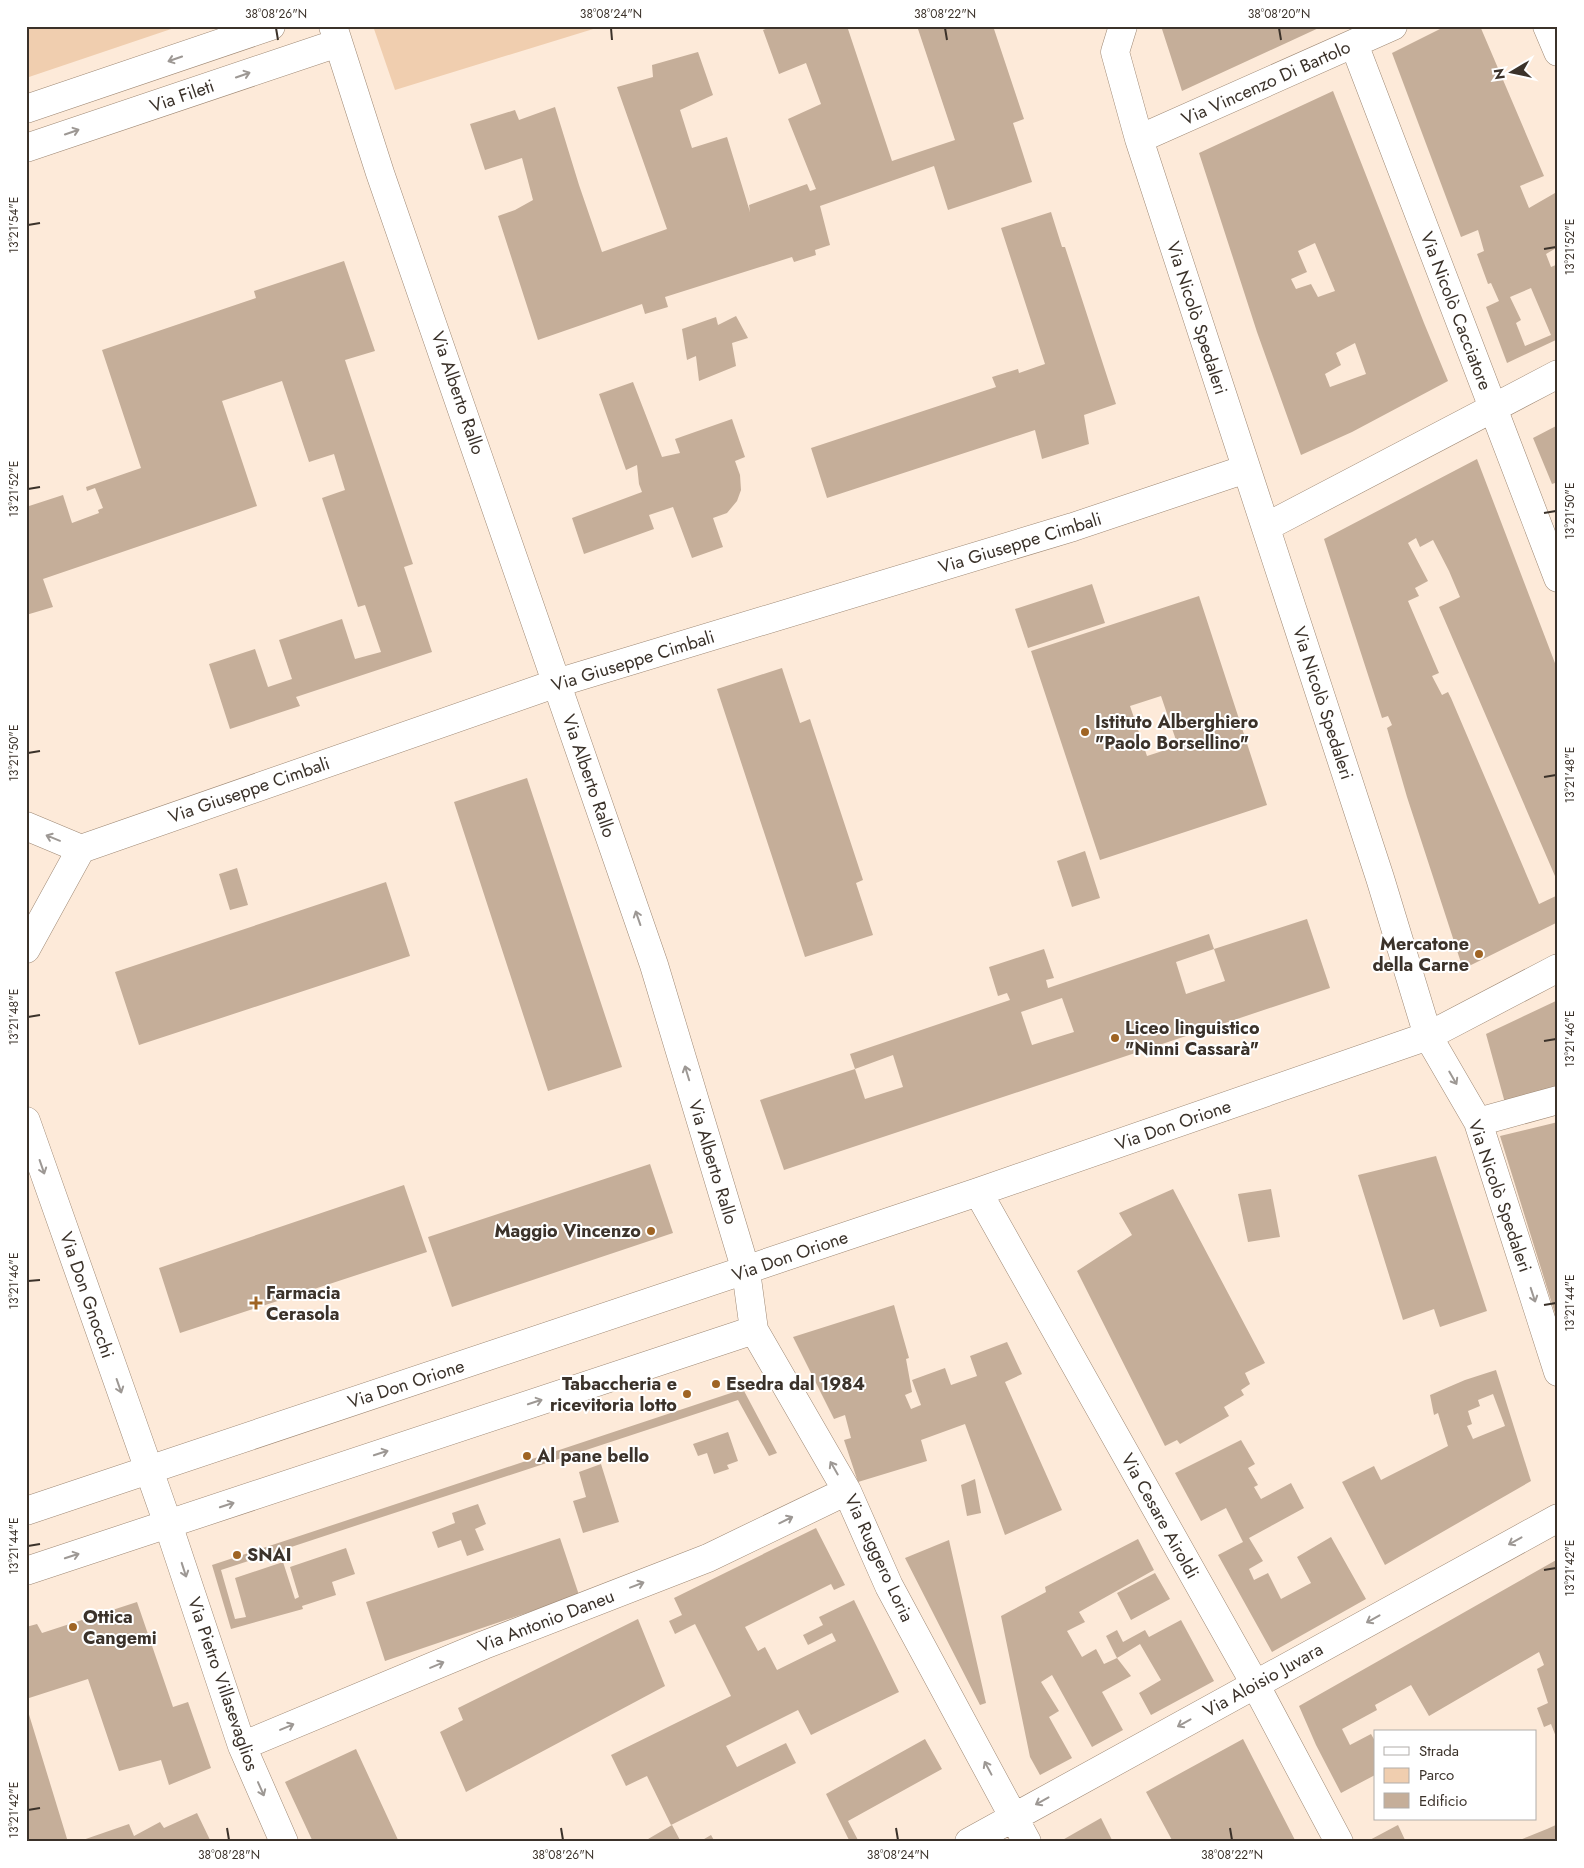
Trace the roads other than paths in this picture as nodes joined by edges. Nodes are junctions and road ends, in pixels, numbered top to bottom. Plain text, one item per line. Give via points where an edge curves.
1 (271, 26) edge
2 (1123, 26) edge
3 (1393, 26) edge
4 (1547, 26) edge
5 (335, 35) edge
6 (1354, 44) junction
7 (1558, 52) edge
8 (26, 109) edge
9 (1139, 139) junction
10 (26, 148) edge
11 (380, 173) joint
12 (1558, 374) edge
13 (1492, 406) junction
14 (1246, 469) junction
15 (1266, 527) junction
16 (1558, 578) edge
17 (557, 684) junction
18 (26, 826) edge
19 (81, 849) junction
20 (26, 948) edge
21 (1558, 968) edge
22 (1428, 1036) junction
23 (1558, 1100) edge
24 (26, 1121) edge
25 (1478, 1122) junction
26 (978, 1192) junction
27 (746, 1271) junction
28 (754, 1330) junction
29 (1558, 1372) edge
30 (149, 1469) junction
31 (847, 1491) junction
32 (26, 1511) edge
33 (1558, 1518) edge
34 (168, 1524) junction
35 (26, 1571) edge
36 (1255, 1684) junction
37 (242, 1746) junction
38 (1014, 1817) junction
39 (284, 1842) edge
40 (969, 1842) edge
41 (1027, 1842) edge
42 (1339, 1842) edge

1 -> 8 street
2 - 9 street, Via Nicolò Spedaleri via 1115,52
3 - 6 street, Via Vincenzo Di Bartolo
4 - 7 street
10 -> 5 street, Via Fileti
5 - 11 street, Via Fileti
6 - 9 street, Via Vincenzo Di Bartolo
6 - 13 street, Via Nicolò Cacciatore
9 - 14 street, Via Nicolò Spedaleri
11 - 17 street, Via Alberto Rallo
12 - 13 street
13 - 15 street
13 - 16 street, Via Nicolò Cacciatore
14 - 15 street, Via Nicolò Spedaleri
14 - 17 street, Via Giuseppe Cimbali via 1073,527
15 - 22 street, Via Nicolò Spedaleri
17 - 19 street, Via Giuseppe Cimbali
27 -> 17 street, Via Alberto Rallo via 654,965
19 -> 18 street
19 - 20 street
21 - 22 street, Via Don Orione
22 -> 25 street, Via Nicolò Spedaleri
22 - 26 street, Via Don Orione
23 - 25 street
24 -> 30 street, Via Don Gnocchi
25 -> 29 street, Via Nicolò Spedaleri
26 - 27 street, Via Don Orione
26 - 36 street, Via Cesare Airoldi
27 - 28 street, Via Ruggero Loria
27 - 30 street, Via Don Orione
31 -> 28 street, Via Ruggero Loria
34 -> 28 street
30 - 32 street, Via Don Orione
30 - 34 street
37 -> 31 street, Via Antonio Daneu via 484,1645 708,1558
38 -> 31 street, Via Ruggero Loria via 889,1586
33 -> 36 street, Via Aloisio Juvara
35 -> 34 street
34 -> 37 street, Via Pietro Villasevaglios
36 -> 38 street, Via Aloisio Juvara
36 - 42 street, Via Cesare Airoldi
37 -> 39 street, Via Pietro Villasevaglios
38 - 40 street, Via Aloisio Juvara
38 - 41 street, Via Ruggero Loria

